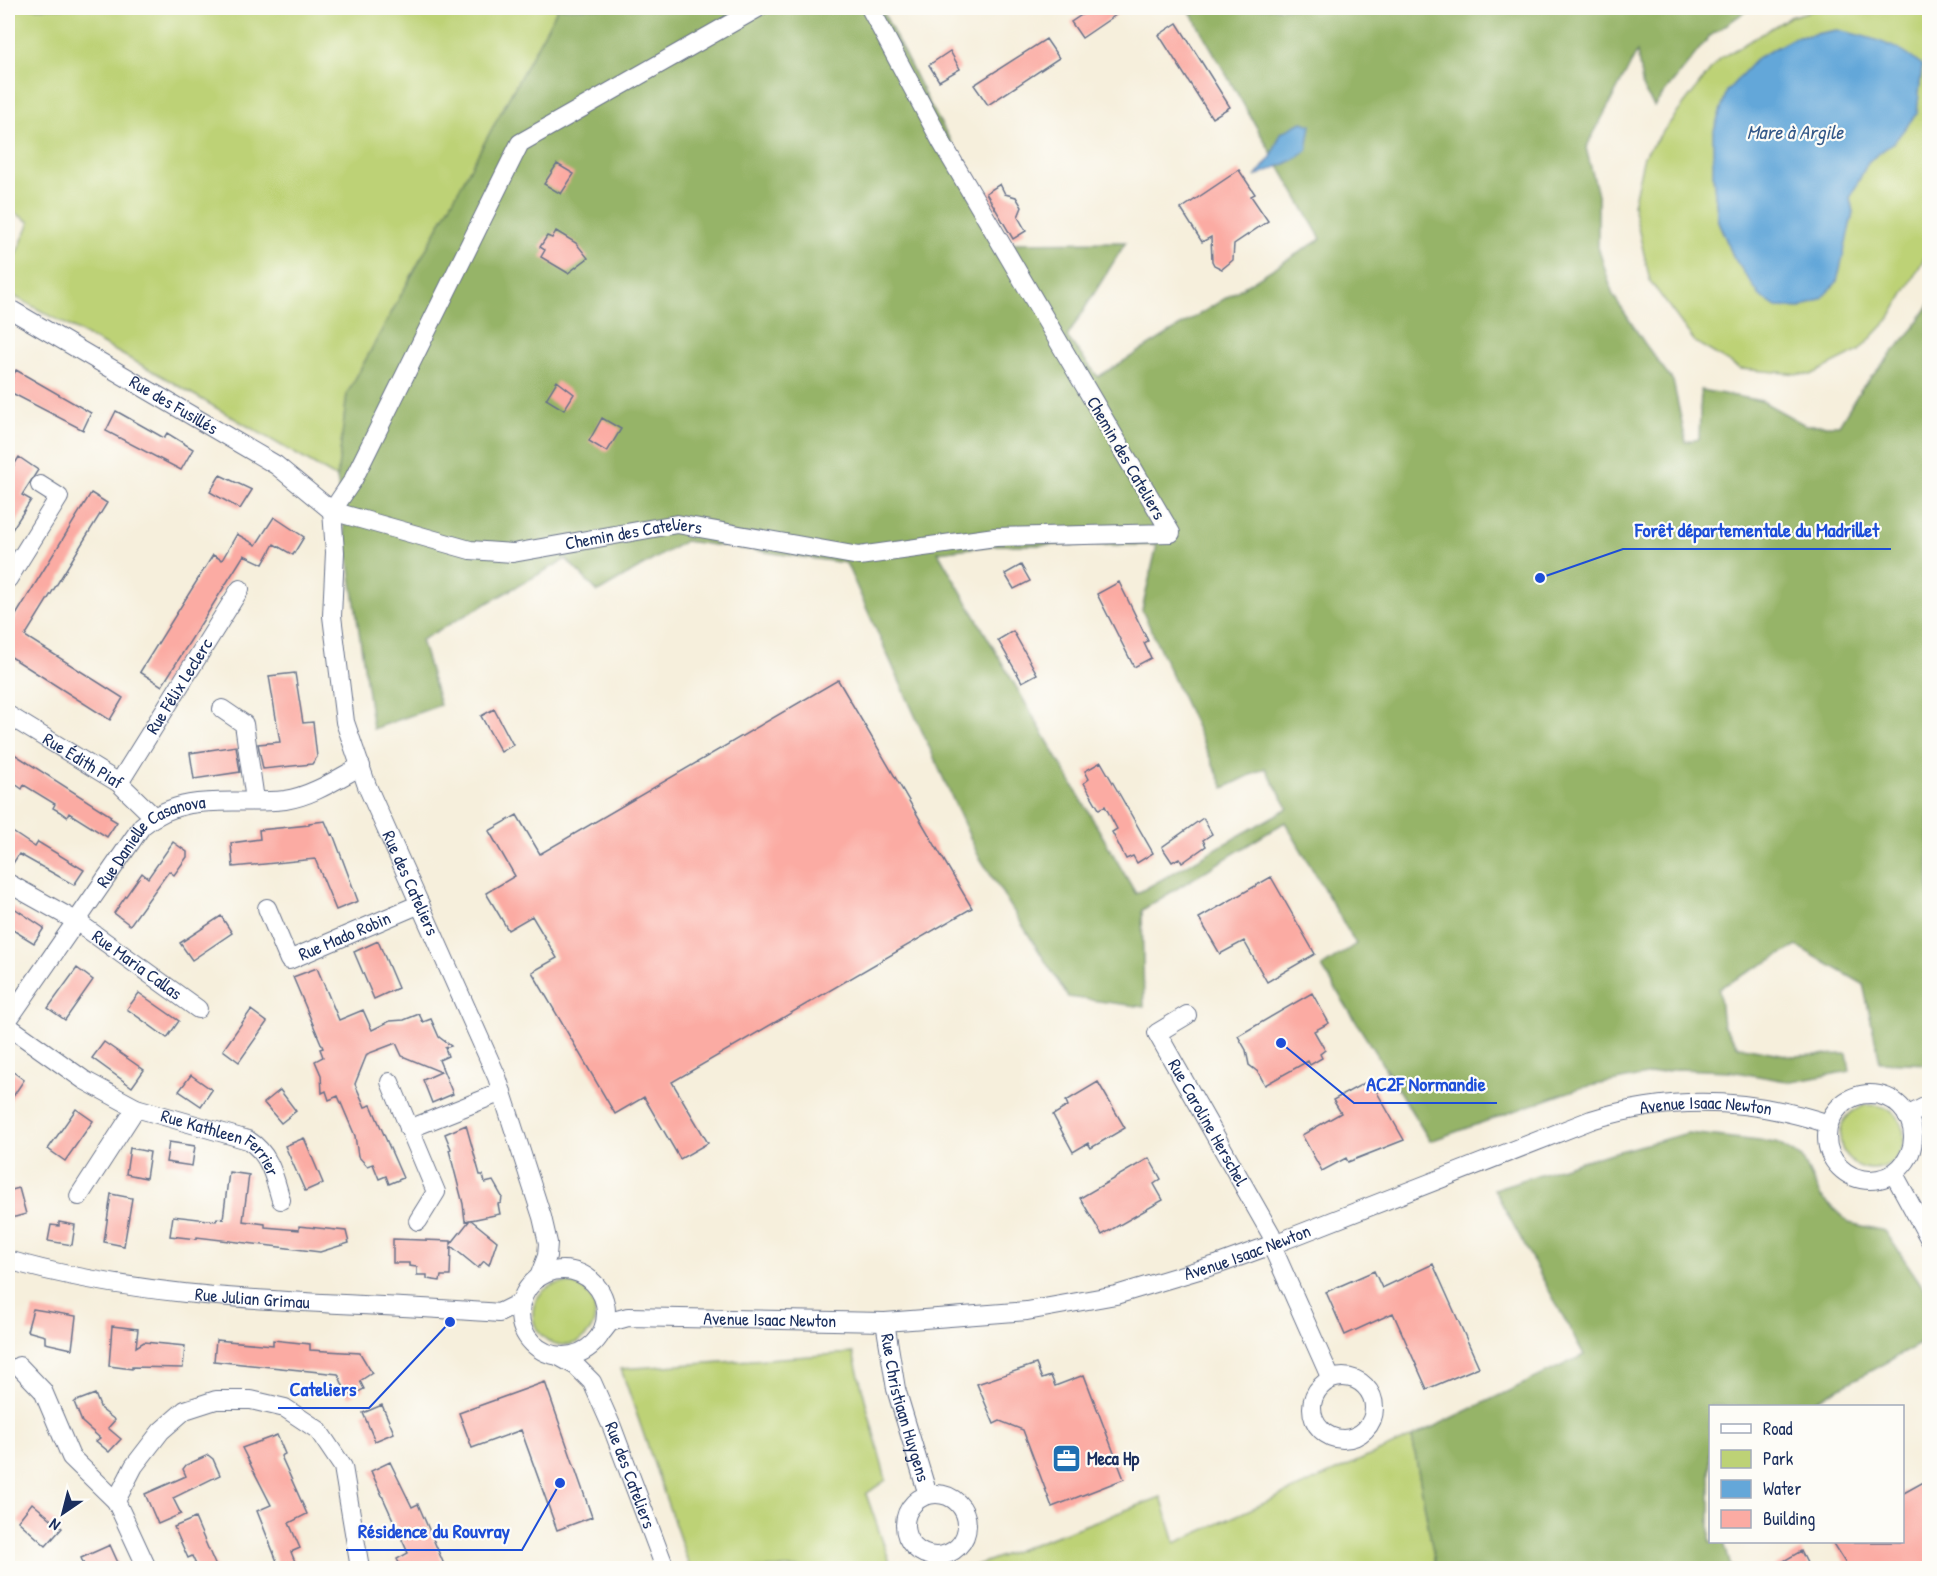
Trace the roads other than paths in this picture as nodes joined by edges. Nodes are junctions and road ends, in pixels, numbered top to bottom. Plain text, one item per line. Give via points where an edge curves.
1 (758, 8) edge
2 (870, 8) edge
3 (8, 308) edge
4 (40, 485) dead end
5 (332, 511) junction
6 (8, 579) edge
7 (240, 589) dead end
8 (222, 710) dead end
9 (8, 715) edge
10 (361, 766) junction
11 (119, 783) junction
12 (255, 800) junction
13 (153, 816) junction
14 (8, 883) edge
15 (420, 904) junction
16 (267, 908) dead end
17 (76, 921) junction
18 (198, 1009) dead end
19 (1187, 1015) dead end
20 (8, 1020) edge
21 (8, 1026) edge
22 (390, 1082) dead end
23 (502, 1092) junction
24 (1929, 1104) edge
25 (136, 1108) junction
26 (1908, 1116) junction
27 (1829, 1124) junction
28 (409, 1129) junction
29 (1894, 1174) junction
30 (79, 1196) dead end
31 (281, 1200) dead end
32 (418, 1221) dead end
33 (1929, 1240) edge
34 (548, 1243) junction
35 (1274, 1244) junction
36 (8, 1260) edge
37 (578, 1273) junction
38 (539, 1277) junction
39 (604, 1300) junction
40 (521, 1302) junction
41 (499, 1312) junction
42 (645, 1316) junction
43 (885, 1322) junction
44 (524, 1332) junction
45 (598, 1338) junction
46 (558, 1356) junction
47 (19, 1366) dead end
48 (1331, 1379) dead end
49 (592, 1382) junction
50 (928, 1495) dead end
51 (117, 1502) junction
52 (147, 1569) edge
53 (360, 1569) edge
54 (665, 1569) edge

1 - 5 street via 520,143 353,480
2 - 5 street, Chemin des Cateliers via 942,142 1171,534 995,537 859,556 677,524 513,553 470,550
3 - 5 street, Rue des Fusillés via 276,465
4 - 6 street via 59,497
5 - 10 street, Rue des Cateliers via 335,654 345,722
7 - 11 street, Rue Félix Leclerc
8 - 12 street via 244,724
9 - 11 street, Rue Édith Piaf
10 - 12 street, Rue Danielle Casanova via 304,795
10 - 15 street, Rue des Cateliers
11 - 13 street, Rue Édith Piaf
12 - 13 street, Rue Danielle Casanova via 207,800
13 - 17 street, Rue Danielle Casanova
14 - 17 street, Rue Maria Callas
15 - 16 street, Rue Mado Robin via 289,960
15 - 23 street, Rue des Cateliers
17 - 18 street, Rue Maria Callas
17 - 20 street, Rue Danielle Casanova
19 - 35 street, Rue Caroline Herschel via 1157,1033
21 - 25 street, Rue Kathleen Ferrier via 84,1080
22 - 28 street
23 - 28 street
23 - 34 street, Rue des Cateliers
24 - 26 street
25 - 30 street, Rue Kathleen Ferrier
25 - 31 street, Rue Kathleen Ferrier via 248,1140 260,1147 270,1162
26 - 27 street via 1889,1099 1865,1095 1843,1104
26 - 29 street via 1913,1142 1910,1155
27 - 29 street via 1827,1139 1838,1166 1863,1180
27 - 35 street, Avenue Isaac Newton via 1731,1103 1672,1102 1625,1109
28 - 32 street via 436,1192
29 - 33 street
34 - 37 street, Rue des Cateliers via 559,1260
34 - 38 street
35 - 43 street, Avenue Isaac Newton via 1116,1295 1027,1311
35 - 48 street
36 - 41 street, Rue Julian Grimau via 86,1281 294,1304
37 - 38 street via 558,1270
37 - 39 street via 598,1288
38 - 40 street
39 - 42 street, Avenue Isaac Newton
39 - 45 street via 606,1321
40 - 41 street, Rue Julian Grimau
40 - 44 street
41 - 44 street
42 - 43 street, Avenue Isaac Newton
42 - 45 street, Avenue Isaac Newton via 610,1322
43 - 50 street, Rue Christiaan Huygens via 896,1389
44 - 46 street via 538,1349
45 - 46 street via 577,1354
45 - 49 street, Rue des Cateliers via 589,1351
46 - 49 street, Rue des Cateliers
47 - 51 street via 43,1391 71,1457
49 - 54 street, Rue des Cateliers
51 - 52 street
51 - 53 street via 134,1466 161,1431 185,1410 216,1400 251,1400 285,1408 318,1430 344,1467

